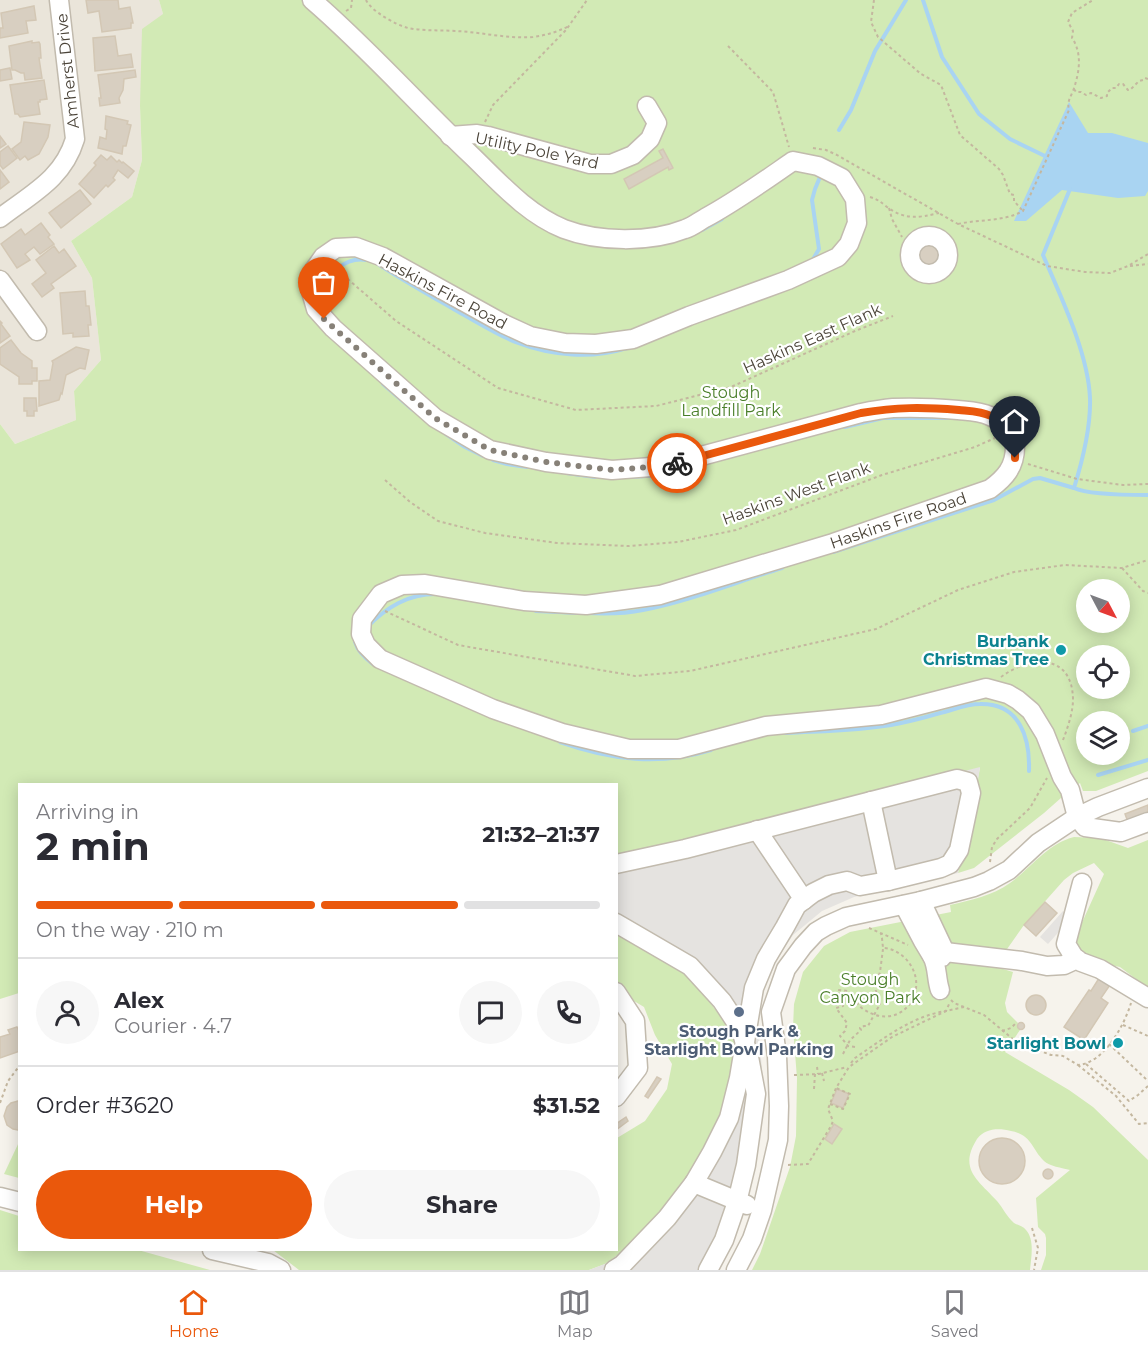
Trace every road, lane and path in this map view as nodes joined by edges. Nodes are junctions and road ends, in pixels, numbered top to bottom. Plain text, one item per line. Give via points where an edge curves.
1 (59, 0) edge
2 (312, 0) edge
3 (365, 0) edge
4 (587, 0) edge
5 (874, 0) edge
6 (1093, 0) edge
7 (569, 26) junction
8 (728, 46) dead end
9 (1148, 79) edge
10 (1074, 89) junction
11 (647, 106) dead end
12 (477, 134) junction
13 (450, 136) junction
14 (793, 161) junction
15 (855, 199) junction
16 (889, 208) junction
17 (1023, 211) junction
18 (939, 213) junction
19 (0, 218) edge
20 (958, 224) junction
21 (906, 242) dead end
22 (1148, 254) edge
23 (323, 257) junction
24 (1148, 264) edge
25 (1128, 266) junction
26 (0, 280) edge
27 (893, 316) dead end
28 (37, 331) dead end
29 (1009, 432) junction
30 (1015, 458) junction
31 (384, 480) dead end
32 (1148, 484) edge
33 (1148, 560) edge
34 (1122, 568) junction
35 (1148, 593) edge
36 (371, 605) junction
37 (1148, 789) edge
38 (871, 801) junction
39 (1077, 817) junction
40 (1148, 822) edge
41 (757, 830) junction
42 (997, 839) dead end
43 (618, 864) edge
44 (987, 866) dead end
45 (941, 868) junction
46 (888, 881) junction
47 (1082, 883) dead end
48 (950, 894) junction
49 (804, 900) junction
50 (913, 903) junction
51 (618, 924) edge
52 (864, 925) dead end
53 (881, 934) junction
54 (911, 947) dead end
55 (883, 948) junction
56 (938, 954) junction
57 (1077, 959) junction
58 (875, 985) junction
59 (881, 986) dead end
60 (1141, 993) edge
61 (618, 995) edge
62 (945, 995) junction
63 (965, 1007) junction
64 (750, 1008) junction
65 (946, 1011) junction
66 (771, 1012) junction
67 (875, 1014) junction
68 (1017, 1022) dead end
69 (1123, 1025) junction
70 (1002, 1031) junction
71 (840, 1036) junction
72 (1148, 1036) edge
73 (837, 1040) dead end
74 (745, 1043) junction
75 (847, 1044) junction
76 (1109, 1044) junction
77 (855, 1047) dead end
78 (843, 1054) dead end
79 (1086, 1064) junction
80 (1078, 1065) junction
81 (817, 1067) dead end
82 (849, 1067) junction
83 (18, 1068) edge
84 (818, 1074) junction
85 (794, 1075) dead end
86 (824, 1081) dead end
87 (1148, 1081) edge
88 (1148, 1086) edge
89 (836, 1088) junction
90 (814, 1089) dead end
91 (618, 1094) edge
92 (0, 1103) edge
93 (829, 1104) junction
94 (1148, 1123) edge
95 (788, 1165) dead end
96 (694, 1183) junction
97 (0, 1197) edge
98 (18, 1202) edge
99 (737, 1202) junction
100 (762, 1210) junction
101 (1032, 1228) dead end
102 (216, 1251) edge
103 (281, 1270) edge
104 (614, 1270) edge
105 (708, 1270) edge
106 (736, 1270) edge
107 (1034, 1270) edge

1 - 19 street, Amherst Drive via 75,140 51,180
2 - 13 street
3 - 7 path via 385,18 417,29 533,37
4 - 7 path
5 - 17 path via 871,22 878,37 921,74 941,85 960,135 999,169
6 - 10 path via 1072,13 1068,22 1080,65
7 - 12 path via 493,105
8 - 14 path via 773,92
9 - 10 path via 1130,90 1119,84 1101,98
10 - 17 path via 1069,110
11 - 12 street, Utility Pole Yard via 657,123 651,140 611,164 590,164
12 - 13 street, Utility Pole Yard
13 - 14 street via 541,217 564,229 605,238 642,240 685,229 721,210
14 - 15 street via 818,166 842,178
14 - 18 path via 810,148 826,150
15 - 16 path via 878,199
15 - 23 street, Haskins Fire Road via 857,223 849,244 838,256 788,280 633,339 596,344 530,336 383,257 356,247 336,248
16 - 18 path via 909,217
16 - 21 path
17 - 20 path via 1003,219
18 - 20 path
20 - 25 path via 1047,266 1110,273
22 - 25 path
23 - 27 path, Haskins East Flank via 396,321 498,388 576,410 656,406 731,387
23 - 29 street via 314,270 310,288 316,309 435,418 490,450 612,470 664,466 891,408 975,411 991,416
24 - 25 path
26 - 28 street
29 - 30 street via 1015,443
29 - 31 path, Haskins West Flank via 736,530 678,542 629,546 547,542 485,533 438,520
30 - 32 path via 1077,479
30 - 36 street, Haskins Fire Road via 1009,472 990,489 833,543 660,595 586,605 524,601 425,584 402,585 381,594
33 - 34 path
34 - 35 path
34 - 36 path via 1065,565 1014,572 958,590 876,629 690,671 635,676 458,645
36 - 39 street via 362,619 361,633 366,645 380,659 493,709 562,733 629,749 679,749 766,726 881,715 986,688 1008,694 1031,711 1045,734 1070,790
37 - 39 street
38 - 41 street
38 - 45 street via 957,779 968,783 972,793 959,850 950,864
38 - 46 street
39 - 40 street via 1084,828 1121,832
39 - 48 street via 1038,843 1009,870
41 - 43 street
41 - 49 street
42 - 44 path
45 - 46 street
45 - 48 street
46 - 49 street via 860,886 847,881 830,885
47 - 57 street via 1066,944
48 - 50 street
49 - 64 street via 797,905 766,959
50 - 56 street via 923,941
50 - 66 street via 846,917 816,932 786,969
51 - 74 street via 690,966 723,1001
52 - 53 path
53 - 54 path
53 - 55 path
55 - 58 path
55 - 67 path via 900,954 911,965 916,983 906,1009 891,1016
56 - 57 street via 1047,966
56 - 62 street via 937,978
57 - 60 street
58 - 59 path
58 - 67 path via 880,1004
60 - 69 path via 1129,1008
61 - 91 street via 635,1021 638,1068
62 - 63 path
62 - 65 path via 950,1005
63 - 65 path
63 - 70 path via 984,1015
64 - 66 street
64 - 74 street
65 - 82 path via 892,1037
66 - 100 street via 777,1056 778,1140
67 - 71 path via 862,1008 848,991 838,990 843,1006 836,1008 847,1023
67 - 75 path via 868,1026 860,1028
68 - 70 path
69 - 72 path
69 - 76 path
70 - 80 path via 1024,1046 1063,1056
71 - 73 path
71 - 75 path
74 - 96 street via 729,1118
74 - 99 street via 756,1095
75 - 77 path
75 - 78 path
76 - 79 path
76 - 87 path
79 - 80 path
79 - 88 path via 1129,1101
80 - 94 path via 1116,1096 1139,1124
81 - 84 path
82 - 84 path
82 - 89 path
83 - 92 path
84 - 85 path
84 - 86 path
84 - 90 path
89 - 93 path
89 - 93 path via 849,1094 843,1109
93 - 95 path via 833,1121 812,1159 808,1164
96 - 99 street
96 - 104 street via 667,1218
97 - 98 street
99 - 100 street
99 - 105 street
100 - 106 street
101 - 107 path via 1038,1248
102 - 103 street via 268,1263

